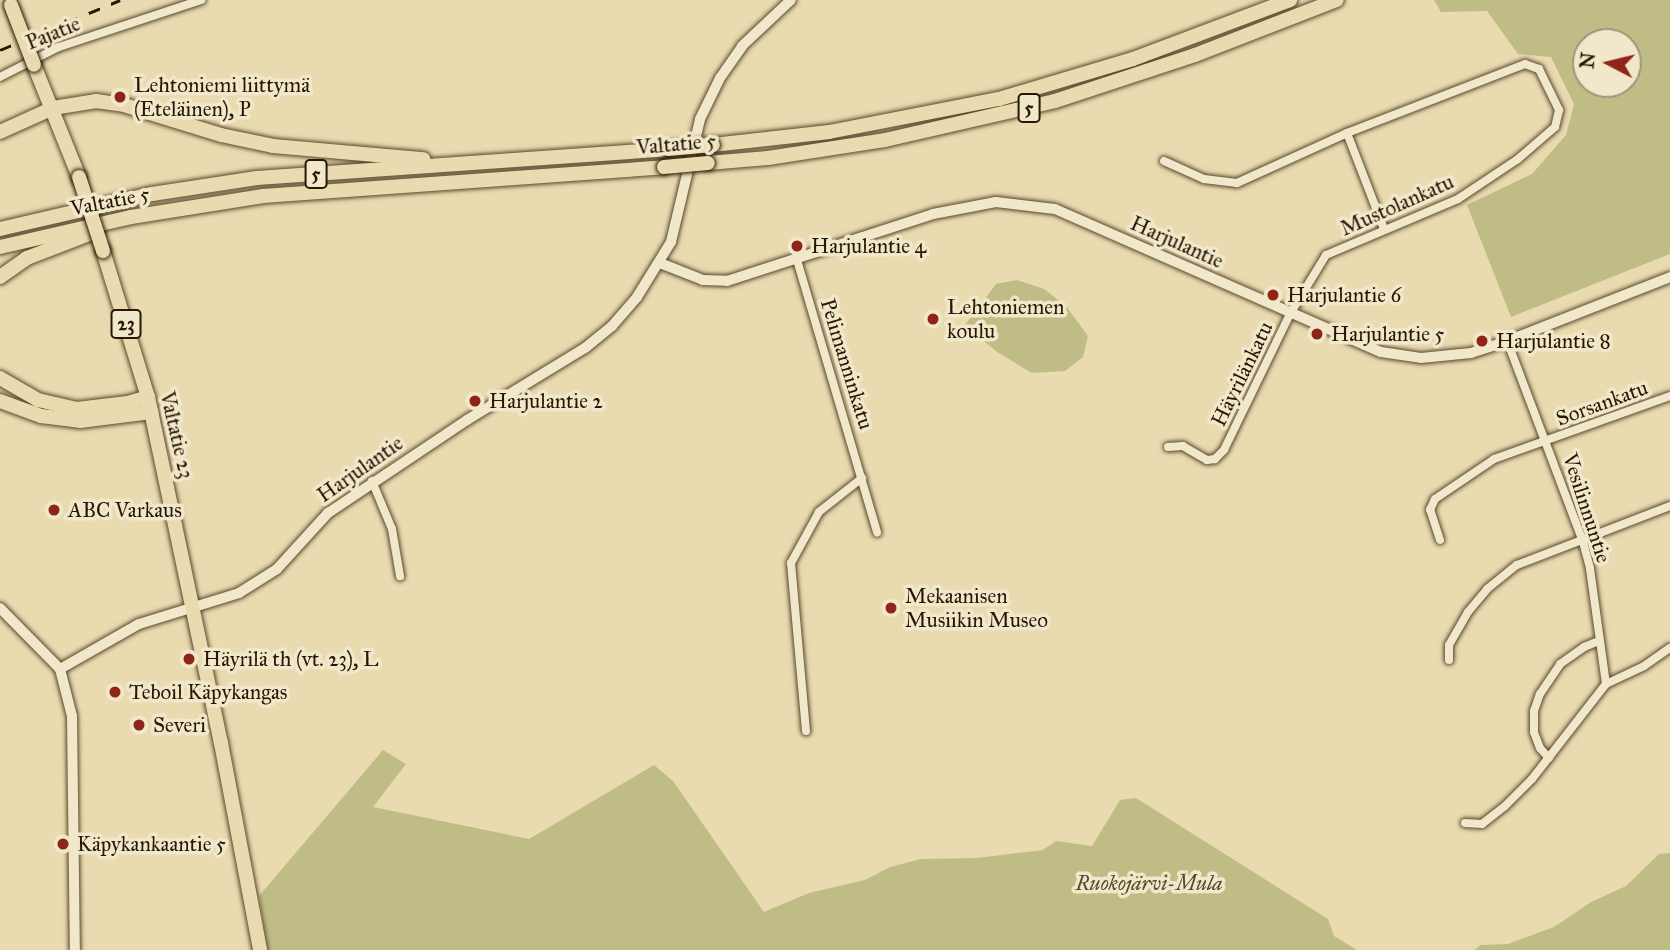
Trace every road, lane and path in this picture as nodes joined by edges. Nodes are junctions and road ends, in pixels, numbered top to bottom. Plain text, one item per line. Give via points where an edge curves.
1 (201, 0) edge
2 (791, 0) edge
3 (1290, 0) edge
4 (1337, 0) edge
5 (10, 3) edge
6 (0, 77) edge
7 (53, 108) junction
8 (0, 132) edge
9 (1347, 134) junction
10 (1164, 160) dead end
11 (481, 162) junction
12 (131, 217) junction
13 (0, 229) edge
14 (1384, 229) junction
15 (0, 247) edge
16 (797, 260) junction
17 (660, 263) junction
18 (1670, 276) edge
19 (0, 277) edge
20 (1290, 314) junction
21 (1507, 341) junction
22 (0, 377) edge
23 (1670, 396) edge
24 (148, 397) junction
25 (0, 401) edge
26 (151, 412) junction
27 (1546, 442) junction
28 (1168, 447) dead end
29 (862, 478) junction
30 (372, 481) junction
31 (1670, 506) edge
32 (877, 532) dead end
33 (1582, 538) junction
34 (1440, 540) dead end
35 (400, 576) dead end
36 (193, 608) junction
37 (1, 612) edge
38 (1599, 641) junction
39 (1670, 648) edge
40 (1449, 660) dead end
41 (60, 669) junction
42 (1606, 684) junction
43 (806, 731) dead end
44 (1549, 758) junction
45 (1465, 823) dead end
46 (75, 950) edge
47 (260, 950) edge

1 - 6 street, Pajatie via 59,47
2 - 17 street, Harjulantie via 743,46 720,78 700,119 682,204
3 - 11 highway, Valtatie 5 / 5, bridge via 1133,59 999,99 829,132
4 - 12 highway, Valtatie 5 / 5, bridge via 1195,55 1055,101 885,140 708,163 263,196
5 - 7 highway, Valtatie 23 / 23, bridge
7 - 8 highway
7 - 11 highway via 96,101 273,146
7 - 24 highway, Valtatie 23 / 23, bridge
9 - 10 street, Mustolankatu via 1237,183 1204,179
9 - 14 street
9 - 14 street, Mustolankatu via 1524,64 1539,69 1559,110 1555,127 1468,193
11 - 13 highway, Valtatie 5 / 5 via 257,178 152,194
12 - 15 highway, Valtatie 5 / 5
12 - 19 highway via 27,258
14 - 20 street, Mustolankatu via 1326,255
16 - 17 street, Harjulantie via 727,281 703,280
16 - 20 street, Harjulantie via 933,214 996,202 1055,209
16 - 29 street, Pelimanninkatu
17 - 30 street, Harjulantie via 612,326 585,348
18 - 21 street, Harjulantie
20 - 21 street, Harjulantie via 1381,352 1421,358 1471,353
20 - 28 street, Häyrilänkatu via 1224,450 1207,460 1183,446
21 - 27 street, Vesilinnuntie
22 - 24 highway via 38,400 76,409
23 - 27 street, Sorsankatu
24 - 26 highway, Valtatie 23 / 23
25 - 26 highway via 41,416 80,421
26 - 36 highway, Valtatie 23 / 23
27 - 33 street, Vesilinnuntie
27 - 34 street, Sorsankatu via 1494,458 1436,499 1430,510
29 - 32 street, Pelimanninkatu
29 - 43 street via 819,512 791,564
30 - 35 street via 392,529
30 - 36 street, Harjulantie via 328,513 277,569 239,593
31 - 33 street
33 - 38 street, Vesilinnuntie
33 - 40 street via 1517,565 1487,589 1457,629 1449,645
36 - 41 street, Harjulantie via 139,624
36 - 47 highway, Valtatie 23 / 23
37 - 41 street
38 - 42 street, Vesilinnuntie
38 - 44 street via 1560,664 1540,694 1534,732 1539,748
39 - 42 street
41 - 46 street via 72,716
42 - 44 street
44 - 45 street via 1482,824

